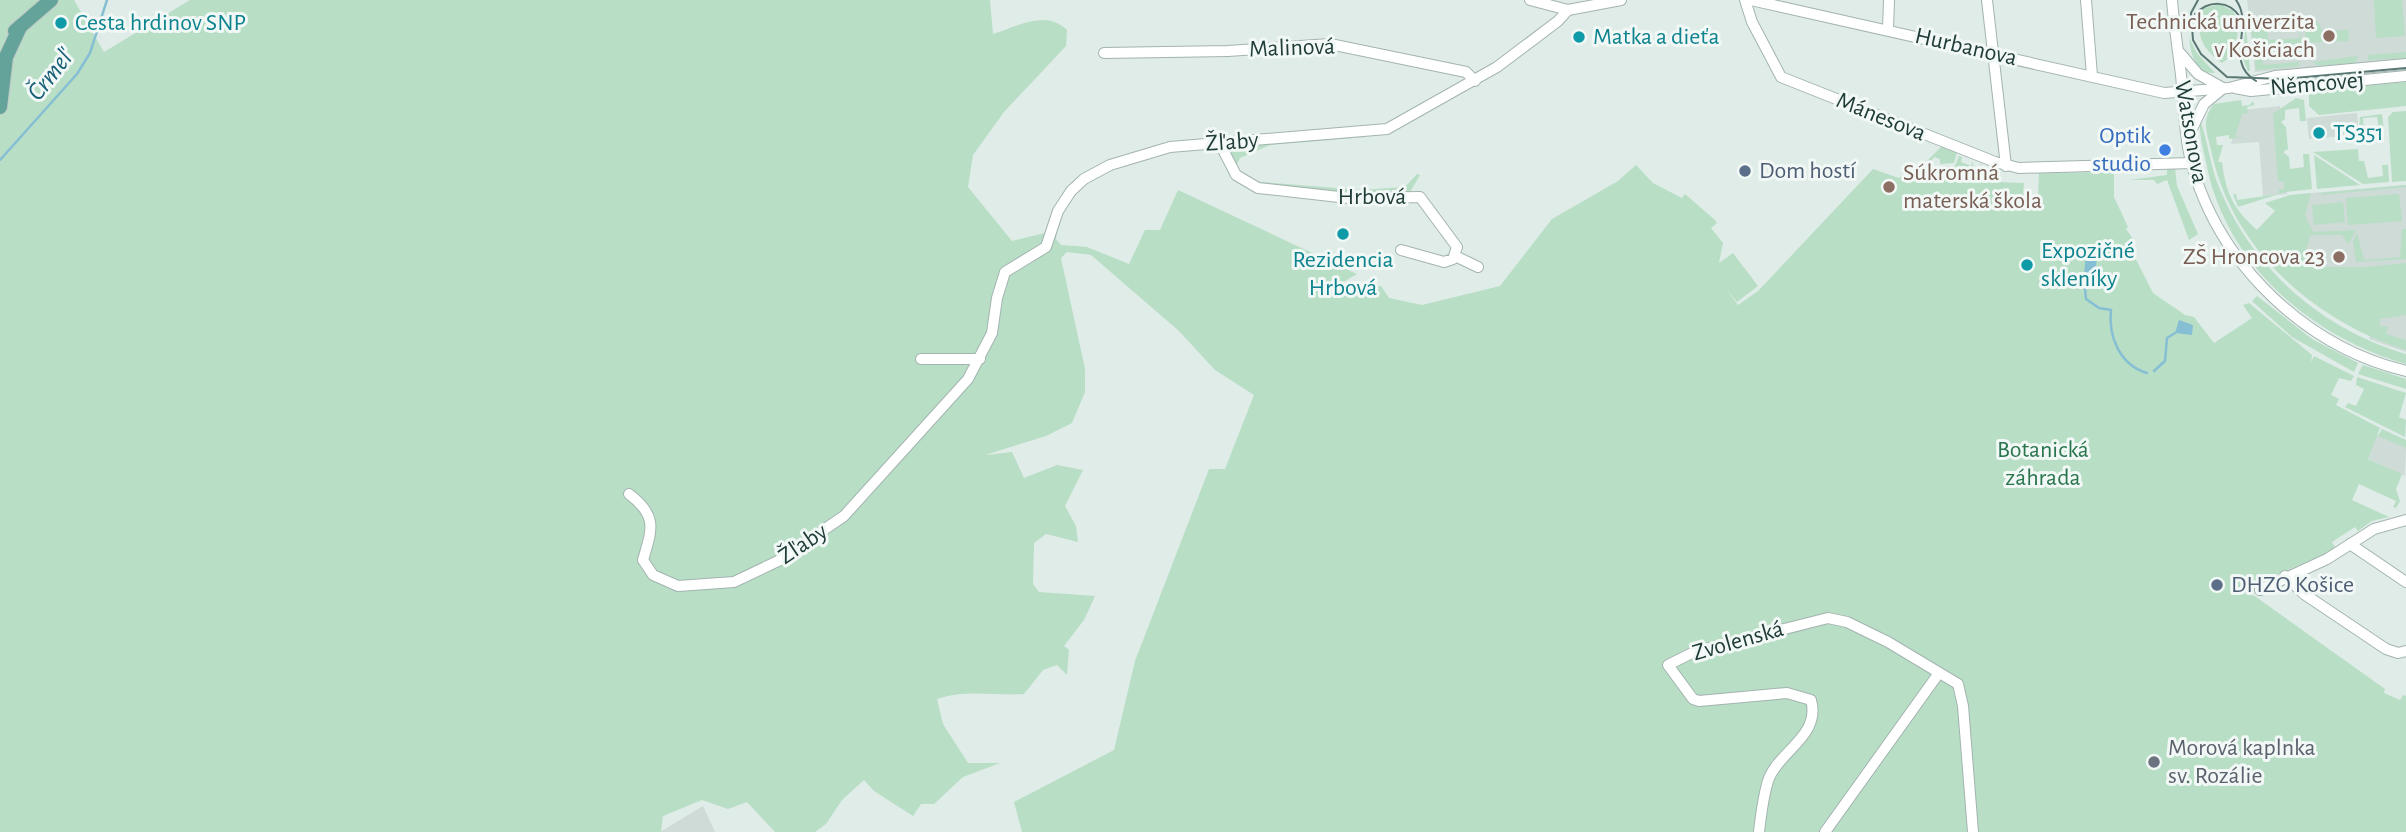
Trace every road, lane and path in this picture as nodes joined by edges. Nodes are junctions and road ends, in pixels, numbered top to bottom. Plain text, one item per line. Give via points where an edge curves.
1 (51, 0) edge
2 (1530, 0) edge
3 (1621, 0) edge
4 (1745, 0) edge
5 (1751, 0) edge
6 (1814, 0) edge
7 (1889, 0) edge
8 (1987, 0) edge
9 (2086, 0) edge
10 (2172, 0) edge
11 (1568, 10) junction
12 (1814, 13) junction
13 (20, 27) junction
14 (1888, 29) junction
15 (2176, 45) junction
16 (0, 47) edge
17 (1104, 53) dead end
18 (1994, 54) junction
19 (2406, 64) edge
20 (2092, 76) junction
21 (2406, 76) edge
22 (1475, 81) junction
23 (2226, 88) junction
24 (2182, 93) junction
25 (0, 105) edge
26 (2187, 139) junction
27 (1219, 142) junction
28 (2192, 163) junction
29 (2006, 166) junction
30 (1401, 250) dead end
31 (1455, 256) junction
32 (1478, 267) dead end
33 (921, 359) dead end
34 (980, 359) junction
35 (2406, 371) edge
36 (629, 494) dead end
37 (2406, 520) edge
38 (2350, 544) junction
39 (2285, 576) junction
40 (2406, 582) edge
41 (2260, 590) dead end
42 (2406, 651) edge
43 (1940, 673) junction
44 (1759, 832) edge
45 (1825, 832) edge
46 (1973, 832) edge

1 - 13 main road
2 - 11 street
3 - 11 street
4 - 29 street, Mánesova via 1781,77
5 - 12 street, Hurbanova
6 - 12 street
7 - 14 street
8 - 18 street
9 - 20 street
10 - 15 street, Watsonova
11 - 22 street, Žľaby
12 - 14 street, Hurbanova
13 - 16 main road
13 - 25 main road via 6,57
14 - 18 street, Hurbanova
15 - 23 street via 2195,72
15 - 24 street, Watsonova
17 - 22 street, Malinová via 1330,44 1466,72
18 - 20 street, Hurbanova
18 - 29 street
19 - 23 street, Němcovej via 2275,76
20 - 24 street, Hurbanova
21 - 23 street, Němcovej via 2251,91
22 - 27 street, Žľaby via 1382,131
23 - 24 street, Němcovej
23 - 26 street via 2204,104
24 - 26 street, Watsonova
26 - 28 street, Watsonova
27 - 31 street, Hrbová via 1236,175 1258,188 1348,198 1420,198 1456,242
27 - 34 street, Žľaby via 1145,153 1110,165 1077,185 1062,204 1046,247 1005,272 992,333
28 - 29 street, Mánesova
28 - 35 street, Watsonova via 2228,244 2272,296 2335,343
30 - 31 street via 1440,262
31 - 32 street
33 - 34 street
34 - 36 street, Žľaby via 968,379 844,516 778,561 734,582 678,586 653,575 643,561 651,541 649,517 643,504
37 - 38 street via 2374,529
38 - 39 street
38 - 40 street
39 - 41 street
39 - 42 street via 2386,649
43 - 44 street, Zvolenská via 1853,625 1828,618 1694,652 1668,665 1688,694 1699,701 1787,693 1811,700 1808,727 1769,778
43 - 45 street
43 - 46 street, Zvolenská via 1960,689

